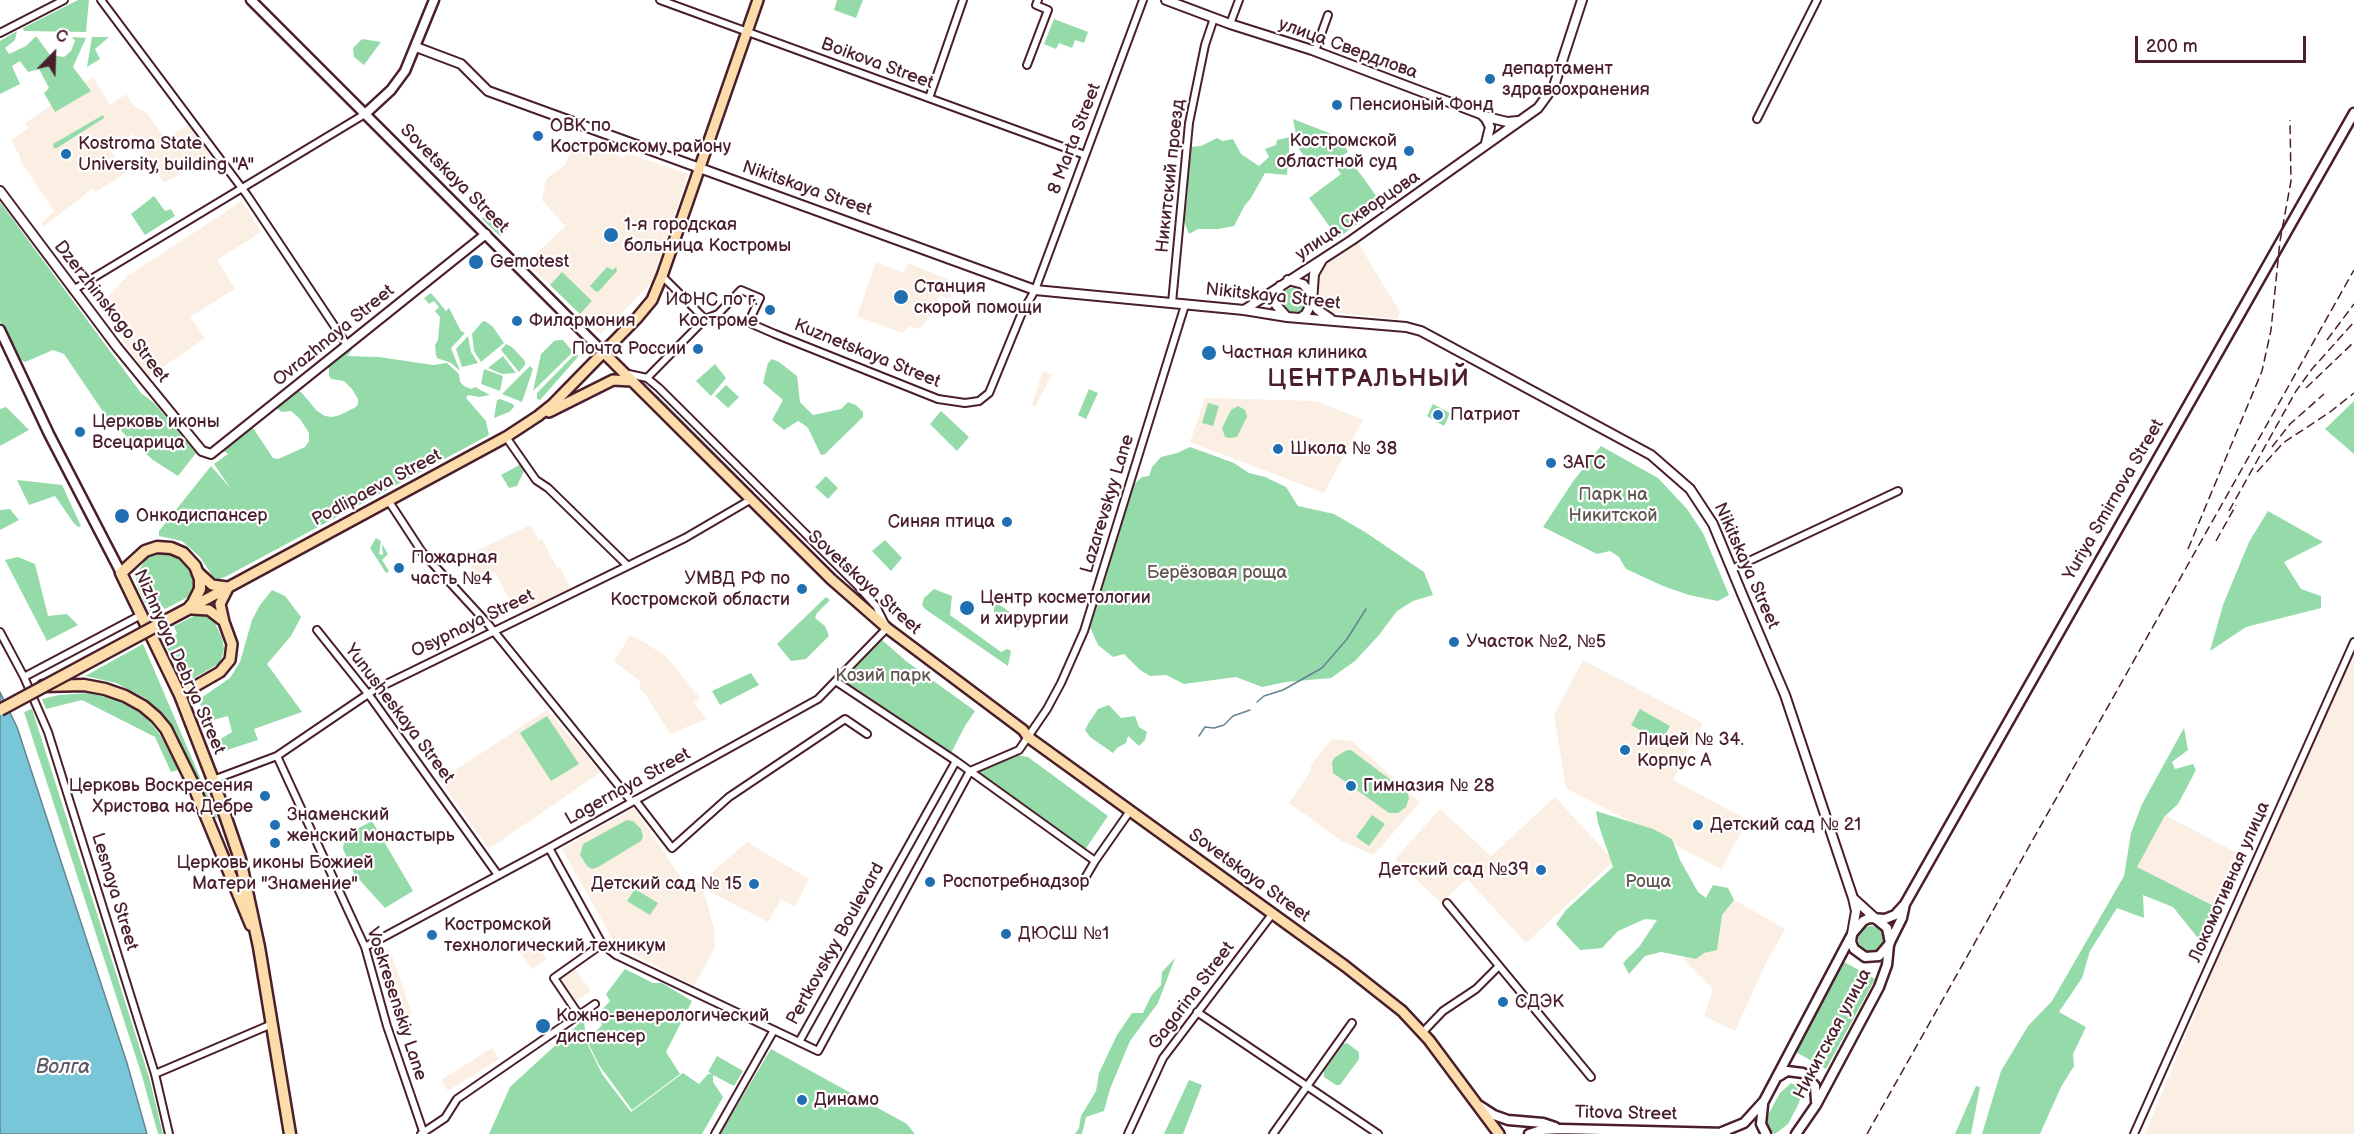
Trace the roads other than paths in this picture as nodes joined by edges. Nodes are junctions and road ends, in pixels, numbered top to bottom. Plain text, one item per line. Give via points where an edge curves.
1 (64, 0) edge
2 (101, 0) edge
3 (251, 0) edge
4 (434, 0) edge
5 (660, 0) edge
6 (758, 0) edge
7 (963, 0) edge
8 (1038, 0) edge
9 (1143, 0) edge
10 (1166, 0) edge
11 (1239, 0) edge
12 (1582, 0) edge
13 (1817, 0) edge
14 (1328, 15) dead end
15 (1214, 18) junction
16 (1230, 24) junction
17 (0, 33) edge
18 (746, 33) junction
19 (416, 47) junction
20 (1315, 51) junction
21 (1027, 65) dead end
22 (929, 98) junction
23 (2354, 113) edge
24 (365, 114) junction
25 (1481, 115) junction
26 (1757, 119) dead end
27 (1499, 121) junction
28 (1520, 121) junction
29 (1490, 128) junction
30 (1501, 134) junction
31 (1486, 143) junction
32 (1085, 155) junction
33 (700, 169) junction
34 (243, 189) junction
35 (0, 191) edge
36 (486, 234) junction
37 (1322, 259) junction
38 (662, 276) junction
39 (1288, 280) junction
40 (1280, 286) junction
41 (74, 290) junction
42 (1035, 290) junction
43 (1312, 298) junction
44 (1172, 303) junction
45 (1185, 305) junction
46 (1244, 310) junction
47 (1287, 317) junction
48 (1300, 318) junction
49 (705, 319) junction
50 (1332, 320) junction
51 (0, 332) edge
52 (346, 345) junction
53 (603, 352) junction
54 (624, 373) junction
55 (647, 378) junction
56 (633, 381) junction
57 (538, 416) junction
58 (506, 437) junction
59 (200, 449) joint
60 (1898, 491) dead end
61 (388, 500) junction
62 (750, 500) junction
63 (628, 566) junction
64 (1732, 568) junction
65 (121, 573) junction
66 (199, 573) junction
67 (230, 586) junction
68 (188, 609) junction
69 (141, 615) junction
70 (224, 622) junction
71 (886, 628) junction
72 (317, 630) dead end
73 (493, 631) junction
74 (0, 632) edge
75 (2354, 642) edge
76 (24, 676) junction
77 (837, 682) junction
78 (43, 687) junction
79 (180, 695) junction
80 (369, 695) junction
81 (0, 710) edge
82 (867, 734) dead end
83 (1028, 736) junction
84 (277, 756) junction
85 (956, 761) junction
86 (969, 770) junction
87 (213, 780) junction
88 (634, 801) junction
89 (1130, 811) junction
90 (549, 848) junction
91 (1095, 861) junction
92 (498, 875) junction
93 (1085, 878) dead end
94 (1853, 898) junction
95 (1447, 903) dead end
96 (1905, 904) junction
97 (1273, 914) junction
98 (1876, 919) junction
99 (1852, 934) junction
100 (602, 944) junction
101 (1890, 944) junction
102 (260, 947) junction
103 (365, 947) junction
104 (1499, 966) junction
105 (595, 1004) dead end
106 (1197, 1012) junction
107 (579, 1015) junction
108 (1352, 1023) dead end
109 (272, 1024) junction
110 (774, 1030) junction
111 (1423, 1032) junction
112 (799, 1042) junction
113 (155, 1074) junction
114 (1591, 1077) dead end
115 (1776, 1078) junction
116 (1306, 1085) junction
117 (1764, 1101) junction
118 (1479, 1105) junction
119 (1816, 1105) junction
120 (1562, 1129) junction
121 (1722, 1132) junction
122 (1763, 1132) edge
123 (423, 1133) edge
124 (169, 1134) edge
125 (290, 1134) edge
126 (715, 1134) edge
127 (1128, 1134) edge
128 (1273, 1134) edge
129 (1378, 1134) edge
130 (1499, 1134) edge
131 (1529, 1134) edge
132 (1552, 1134) edge
133 (1733, 1134) edge
134 (1796, 1134) edge
135 (2134, 1134) edge

1 - 17 street
2 - 34 street
3 - 24 main road, Sovetskaya Street
4 - 19 main road
5 - 18 street, Boikova Street
6 - 18 main road
7 - 22 street
8 - 21 street via 1036,5 1048,10
9 - 32 street, 8 Marta Street
10 - 15 street, улица Свердлова
11 - 16 street
12 - 28 street, улица Скворцова via 1554,86 1538,108
13 - 26 street
14 - 20 street
15 - 16 street, улица Свердлова
15 - 44 street, Никитский проезд via 1188,123
16 - 20 street, улица Свердлова
18 - 22 street, Boikova Street
18 - 33 main road
19 - 24 main road via 391,90
19 - 33 street, Nikitskaya Street via 461,64 488,91
20 - 25 street, улица Свердлова
22 - 32 street, Boikova Street
23 - 96 main road, Yuriya Smirnova Street
24 - 34 street
24 - 36 main road, Sovetskaya Street
25 - 27 street, улица Свердлова
25 - 29 street
27 - 28 street, улица Свердлова
27 - 29 street
27 - 30 street via 1505,127
28 - 30 street, улица Скворцова
29 - 30 street via 1495,135
29 - 31 street
30 - 31 street, улица Скворцова
31 - 37 street, улица Скворцова
32 - 42 street, 8 Marta Street
33 - 38 main road
33 - 42 street, Nikitskaya Street
34 - 41 street
34 - 52 street
35 - 41 street, Dzerzhinskogo Street
36 - 52 street, Ovrazhnaya Street
36 - 53 main road, Sovetskaya Street
37 - 39 street, улица Скворцова
37 - 43 street via 1314,274
38 - 49 street
38 - 53 main road via 645,309
39 - 40 street, улица Скворцова
39 - 43 street via 1303,284
40 - 46 street, улица Скворцова
40 - 47 street via 1276,305
41 - 59 street, Dzerzhinskogo Street
42 - 44 street, Nikitskaya Street
42 - 49 street, Kuznetskaya Street via 989,393 979,401 965,403 938,399 752,324 750,320 760,298 741,290 718,314
43 - 48 street via 1306,314
43 - 50 street via 1317,310
44 - 45 street, Nikitskaya Street
45 - 46 street, Nikitskaya Street
45 - 83 street, Lazarevskyy Lane via 1084,631 1061,683
46 - 47 street, Nikitskaya Street
47 - 48 street, Nikitskaya Street
48 - 50 street, Nikitskaya Street
49 - 55 street
50 - 64 street, Nikitskaya Street via 1421,331 1651,455 1690,489 1713,524
51 - 65 main road, Nizhnyaya Debrya Street
52 - 59 street, Ovrazhnaya Street via 215,453
53 - 54 main road, Sovetskaya Street
53 - 57 main road
54 - 55 street
54 - 56 main road, Sovetskaya Street
55 - 71 street via 856,584 876,606
56 - 57 main road via 613,380
56 - 62 main road, Sovetskaya Street
57 - 58 main road, Podlipaeva Street
58 - 61 main road, Podlipaeva Street
58 - 63 street via 536,480
60 - 64 street
61 - 67 main road, Podlipaeva Street
61 - 73 street via 422,552
62 - 63 street, Osypnaya Street
62 - 71 main road, Sovetskaya Street
63 - 73 street, Osypnaya Street
64 - 94 street, Nikitskaya Street via 1785,695
65 - 66 highway via 145,551 162,547 183,553
65 - 69 highway, Nizhnyaya Debrya Street
66 - 67 main road via 212,585
66 - 68 highway via 200,589
67 - 68 main road, Podlipaeva Street
67 - 70 main road via 220,604
68 - 70 main road via 209,609
68 - 78 highway, bridge
69 - 76 street
69 - 79 highway, Nizhnyaya Debrya Street
70 - 79 main road via 232,644 227,666
71 - 77 street, Lagernaya Street
71 - 83 main road, Sovetskaya Street
72 - 80 street, Yunusheskaya Street
73 - 80 street, Osypnaya Street
73 - 88 street
74 - 76 street, Lesnaya Street
75 - 135 street, Локомотивная улица
76 - 113 street, Lesnaya Street via 48,732
77 - 85 street
77 - 88 street, Lagernaya Street via 818,699
78 - 81 highway, bridge
78 - 102 highway via 84,685 105,689 143,706 166,729
79 - 87 highway, Nizhnyaya Debrya Street
80 - 84 street, Osypnaya Street
80 - 92 street, Yunusheskaya Street
82 - 88 street via 845,718 729,798 672,848
83 - 86 street, Lazarevskyy Lane via 1019,750 1009,756
83 - 89 main road, Sovetskaya Street
84 - 87 street, Osypnaya Street
84 - 103 street, Voskresenskiy Lane
85 - 86 street
85 - 112 street, Pertkovskyy Boulevard
86 - 91 street
86 - 112 street, Pertkovskyy Boulevard via 818,1051
87 - 102 highway, Nizhnyaya Debrya Street via 240,859
88 - 90 street, Lagernaya Street
89 - 91 street
89 - 97 main road, Sovetskaya Street
90 - 92 street, Lagernaya Street
90 - 100 street, Pertkovskyy Boulevard
91 - 93 street
92 - 103 street, Lagernaya Street
94 - 98 street
94 - 99 street via 1856,911
95 - 104 street
96 - 98 main road via 1895,915
96 - 101 main road, Никитская улица
97 - 106 street, Gagarina Street
97 - 111 main road, Sovetskaya Street via 1385,997
98 - 99 main road via 1863,921
98 - 101 main road via 1887,928
99 - 101 main road via 1854,949 1865,957 1879,956
99 - 115 main road
100 - 107 street via 554,978
100 - 110 street, Pertkovskyy Boulevard via 616,955
101 - 119 main road, Никитская улица via 1879,987
102 - 109 highway, Nizhnyaya Debrya Street
103 - 123 street, Voskresenskiy Lane
104 - 111 street
104 - 114 street
105 - 107 street
106 - 116 street
106 - 127 street, Gagarina Street via 1163,1058
107 - 123 street via 457,1099 445,1118
108 - 116 street
109 - 113 street
109 - 125 highway, Nizhnyaya Debrya Street
110 - 112 street, Pertkovskyy Boulevard
110 - 126 street
111 - 118 main road, Sovetskaya Street
113 - 124 street, Lesnaya Street
115 - 117 main road
115 - 119 main road via 1787,1071 1803,1073 1815,1086
116 - 128 street
116 - 129 street
117 - 121 main road via 1744,1123
117 - 122 main road
118 - 120 main road via 1508,1120
118 - 130 main road, Sovetskaya Street
119 - 134 main road, Никитская улица
120 - 121 main road, Titova Street
120 - 131 main road, Titova Street
120 - 132 main road
121 - 133 main road, Titova Street

